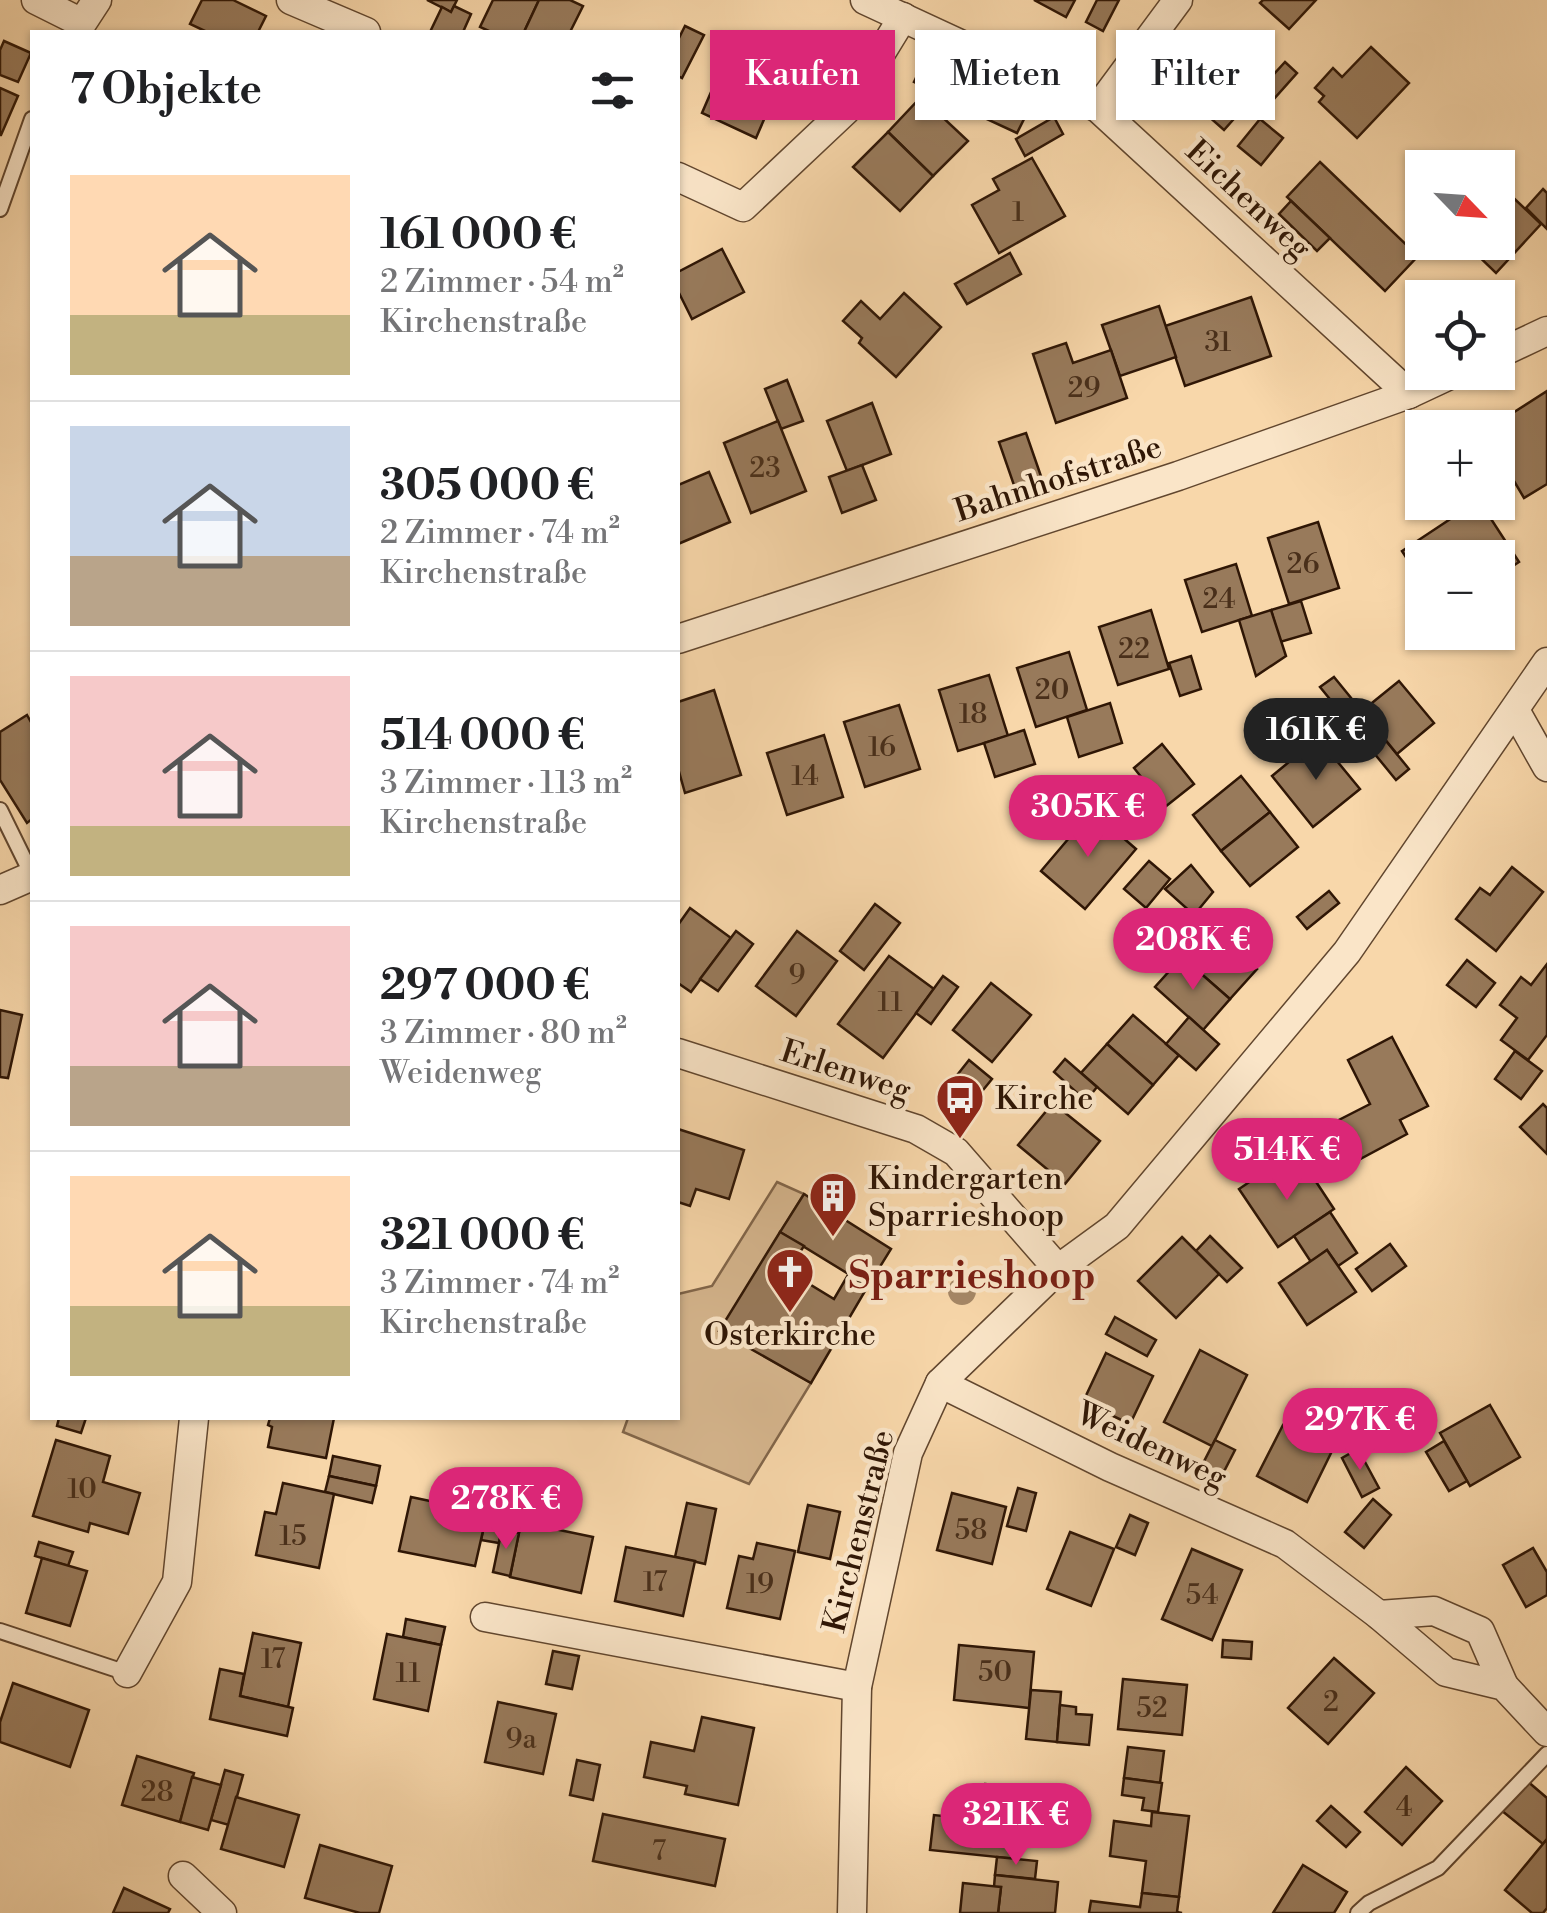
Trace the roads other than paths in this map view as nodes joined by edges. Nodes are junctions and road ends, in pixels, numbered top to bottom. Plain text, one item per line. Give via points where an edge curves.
1 (36, 0) edge
2 (97, 0) edge
3 (290, 0) edge
4 (865, 0) edge
5 (1178, 0) edge
6 (903, 17) junction
7 (68, 25) edge
8 (361, 30) edge
9 (1098, 108) junction
10 (30, 125) edge
11 (680, 178) edge
12 (0, 209) edge
13 (1547, 331) edge
14 (1515, 346) edge
15 (1418, 390) edge
16 (1409, 394) junction
17 (680, 639) edge
18 (1547, 662) edge
19 (1515, 710) junction
20 (1547, 768) edge
21 (0, 810) edge
22 (30, 871) edge
23 (30, 876) edge
24 (0, 890) edge
25 (680, 1054) edge
26 (1058, 1268) junction
27 (940, 1383) junction
28 (194, 1420) edge
29 (1379, 1614) junction
30 (485, 1617) dead end
31 (0, 1631) edge
32 (127, 1673) joint
33 (857, 1686) junction
34 (1504, 1686) junction
35 (1547, 1732) edge
36 (1547, 1754) edge
37 (183, 1876) dead end
38 (222, 1913) edge
39 (852, 1913) edge
40 (1358, 1913) edge

1 - 7 street
2 - 7 street via 82,22
3 - 8 street
4 - 6 street, Eichenweg
5 - 9 street
6 - 9 street, Eichenweg
6 - 11 street via 846,110 743,207
9 - 16 street, Eichenweg
10 - 12 lane
13 - 14 street
15 - 16 street, Bahnhofstraße
16 - 17 street, Bahnhofstraße
18 - 19 street, Kirchenstraße
19 - 20 street
19 - 26 street, Kirchenstraße via 1347,952 1116,1226
21 - 22 lane
23 - 24 street
25 - 26 street, Erlenweg via 916,1129 956,1152
26 - 27 street, Kirchenstraße
27 - 29 street, Weidenweg via 1285,1544
27 - 33 street, Kirchenstraße via 908,1453
28 - 32 street via 177,1582
29 - 34 street, Weidenweg via 1446,1672
29 - 34 street via 1434,1611 1480,1630
30 - 33 street, Kirchenstraße
31 - 32 lane
33 - 39 street, Kirchenstraße
34 - 35 street
36 - 40 lane via 1438,1868
37 - 38 street

